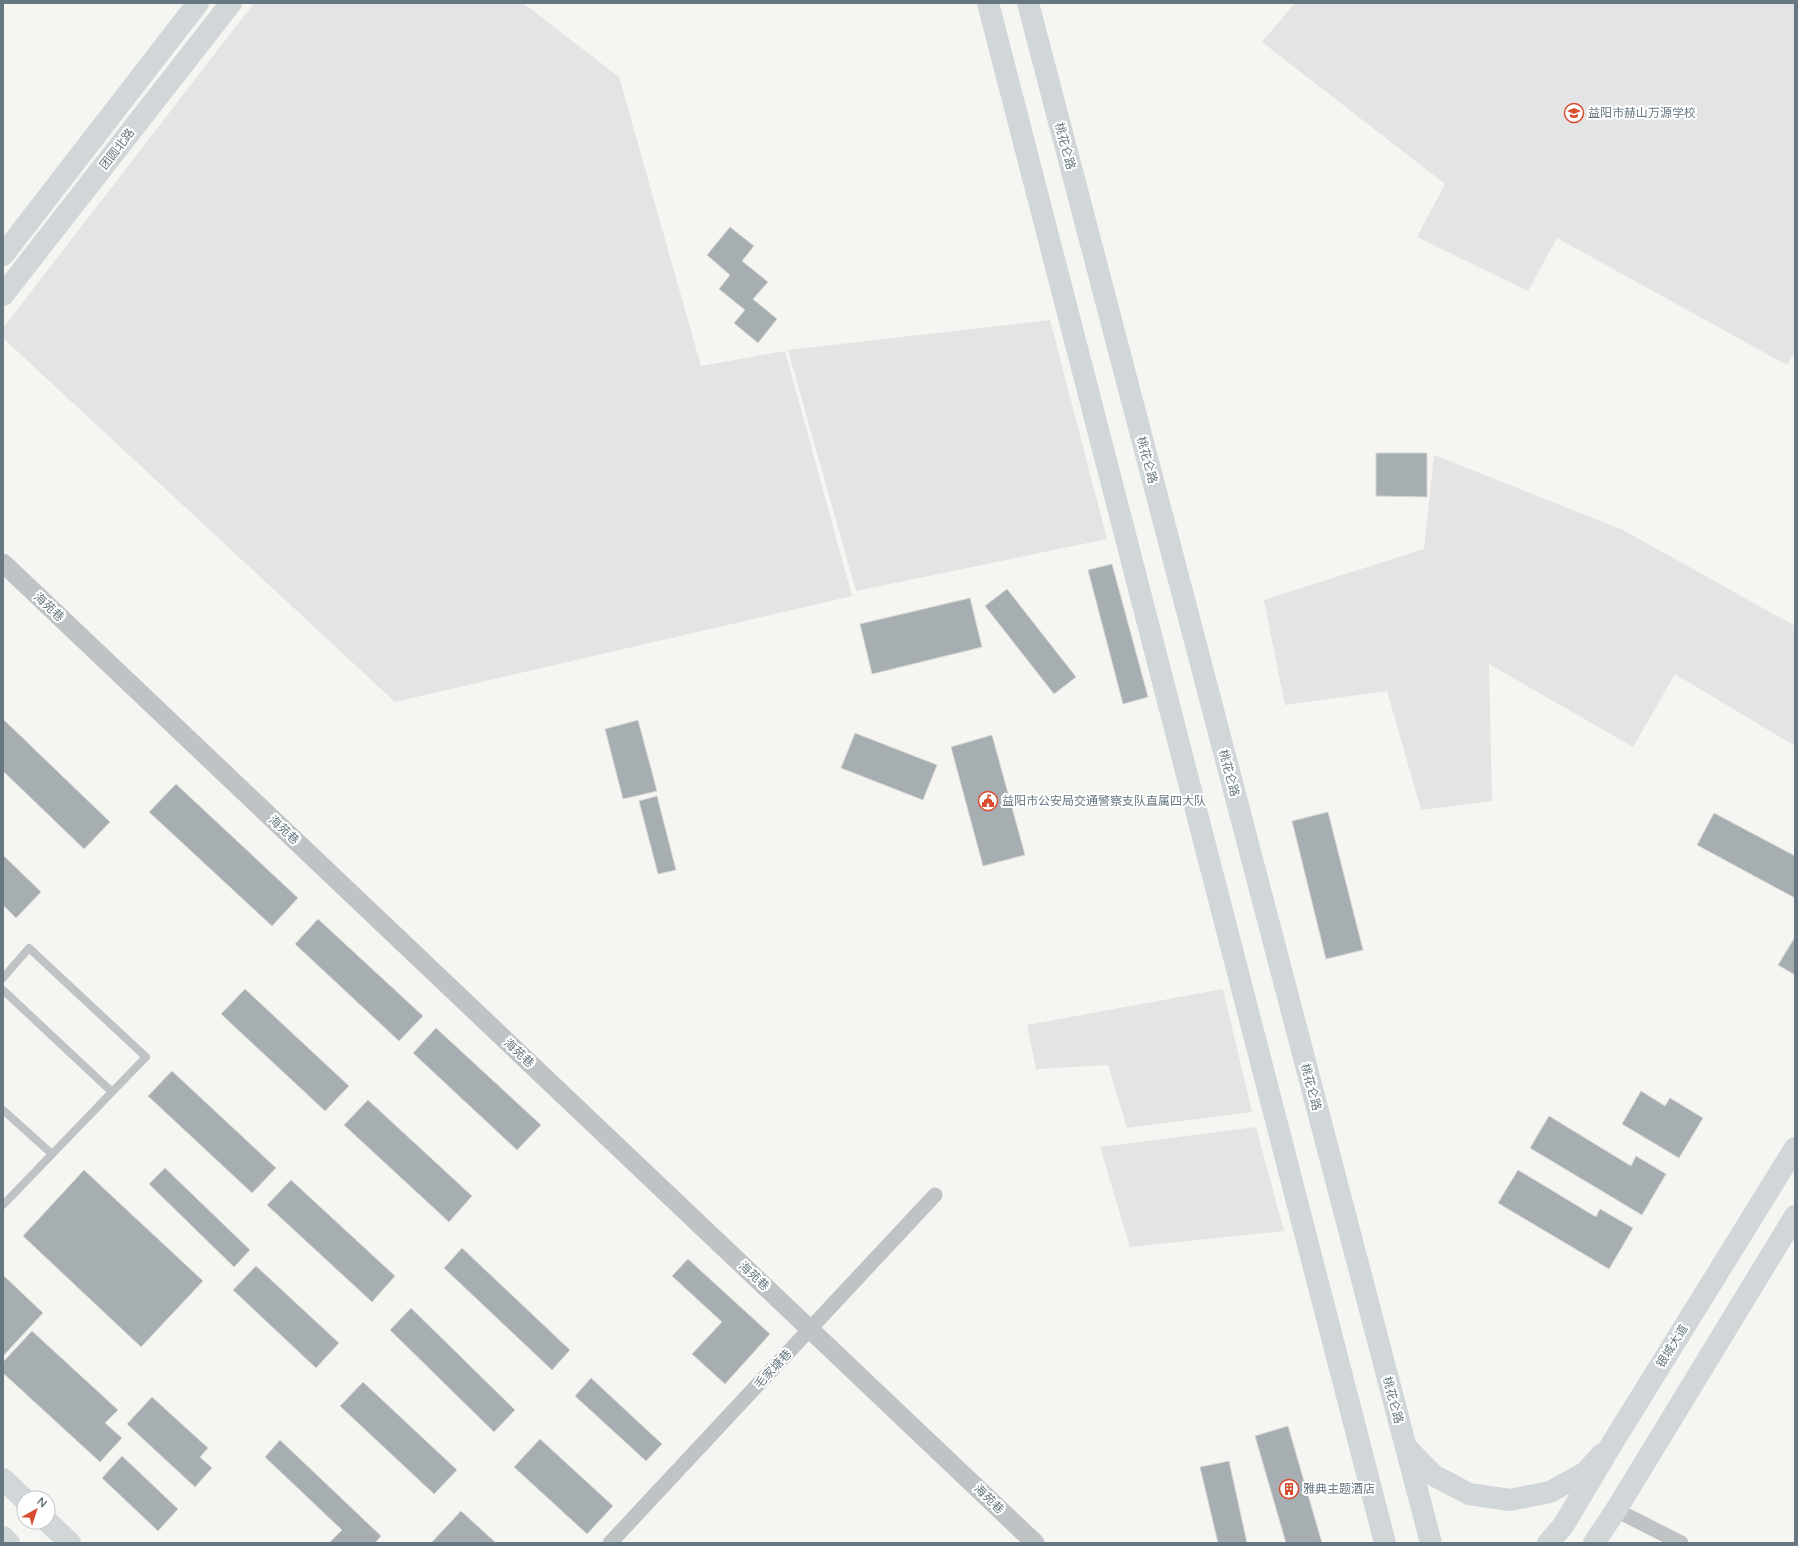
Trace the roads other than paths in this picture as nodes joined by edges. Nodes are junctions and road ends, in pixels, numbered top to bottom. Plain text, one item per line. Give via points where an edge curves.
1 (198, 3) edge
2 (231, 3) edge
3 (988, 3) edge
4 (1028, 3) edge
5 (3, 255) edge
6 (3, 296) edge
7 (3, 563) edge
8 (3, 978) edge
9 (3, 990) edge
10 (112, 1092) junction
11 (3, 1110) edge
12 (1795, 1148) edge
13 (52, 1154) junction
14 (935, 1195) dead end
15 (3, 1205) edge
16 (1795, 1216) edge
17 (811, 1329) junction
18 (1613, 1442) junction
19 (1405, 1446) junction
20 (3, 1478) edge
21 (16, 1491) edge
22 (1616, 1510) junction
23 (56, 1530) edge
24 (3, 1538) edge
25 (9, 1543) edge
26 (70, 1543) edge
27 (610, 1543) edge
28 (1035, 1543) edge
29 (1385, 1543) edge
30 (1431, 1543) edge
31 (1548, 1543) edge
32 (1594, 1543) edge
33 (1681, 1543) edge

1 - 5 main road, 团圆北路
2 - 6 main road, 团圆北路
3 - 29 main road
4 - 19 main road, 桃花仑路
7 - 17 street, 海苑巷
8 - 10 lane via 30,948 146,1057
9 - 10 lane
10 - 13 lane
11 - 13 lane
12 - 18 main road, 银城大道
13 - 15 lane
14 - 17 street, 毛家塘巷
16 - 22 main road
17 - 27 street, 毛家塘巷
17 - 28 street, 海苑巷
18 - 19 main road via 1586,1472 1562,1486 1550,1492 1510,1500 1463,1491 1433,1475
18 - 31 main road, 银城大道 via 1563,1526
19 - 30 main road, 桃花仑路
20 - 21 main road
22 - 32 main road
22 - 33 street
23 - 26 main road
24 - 25 main road

